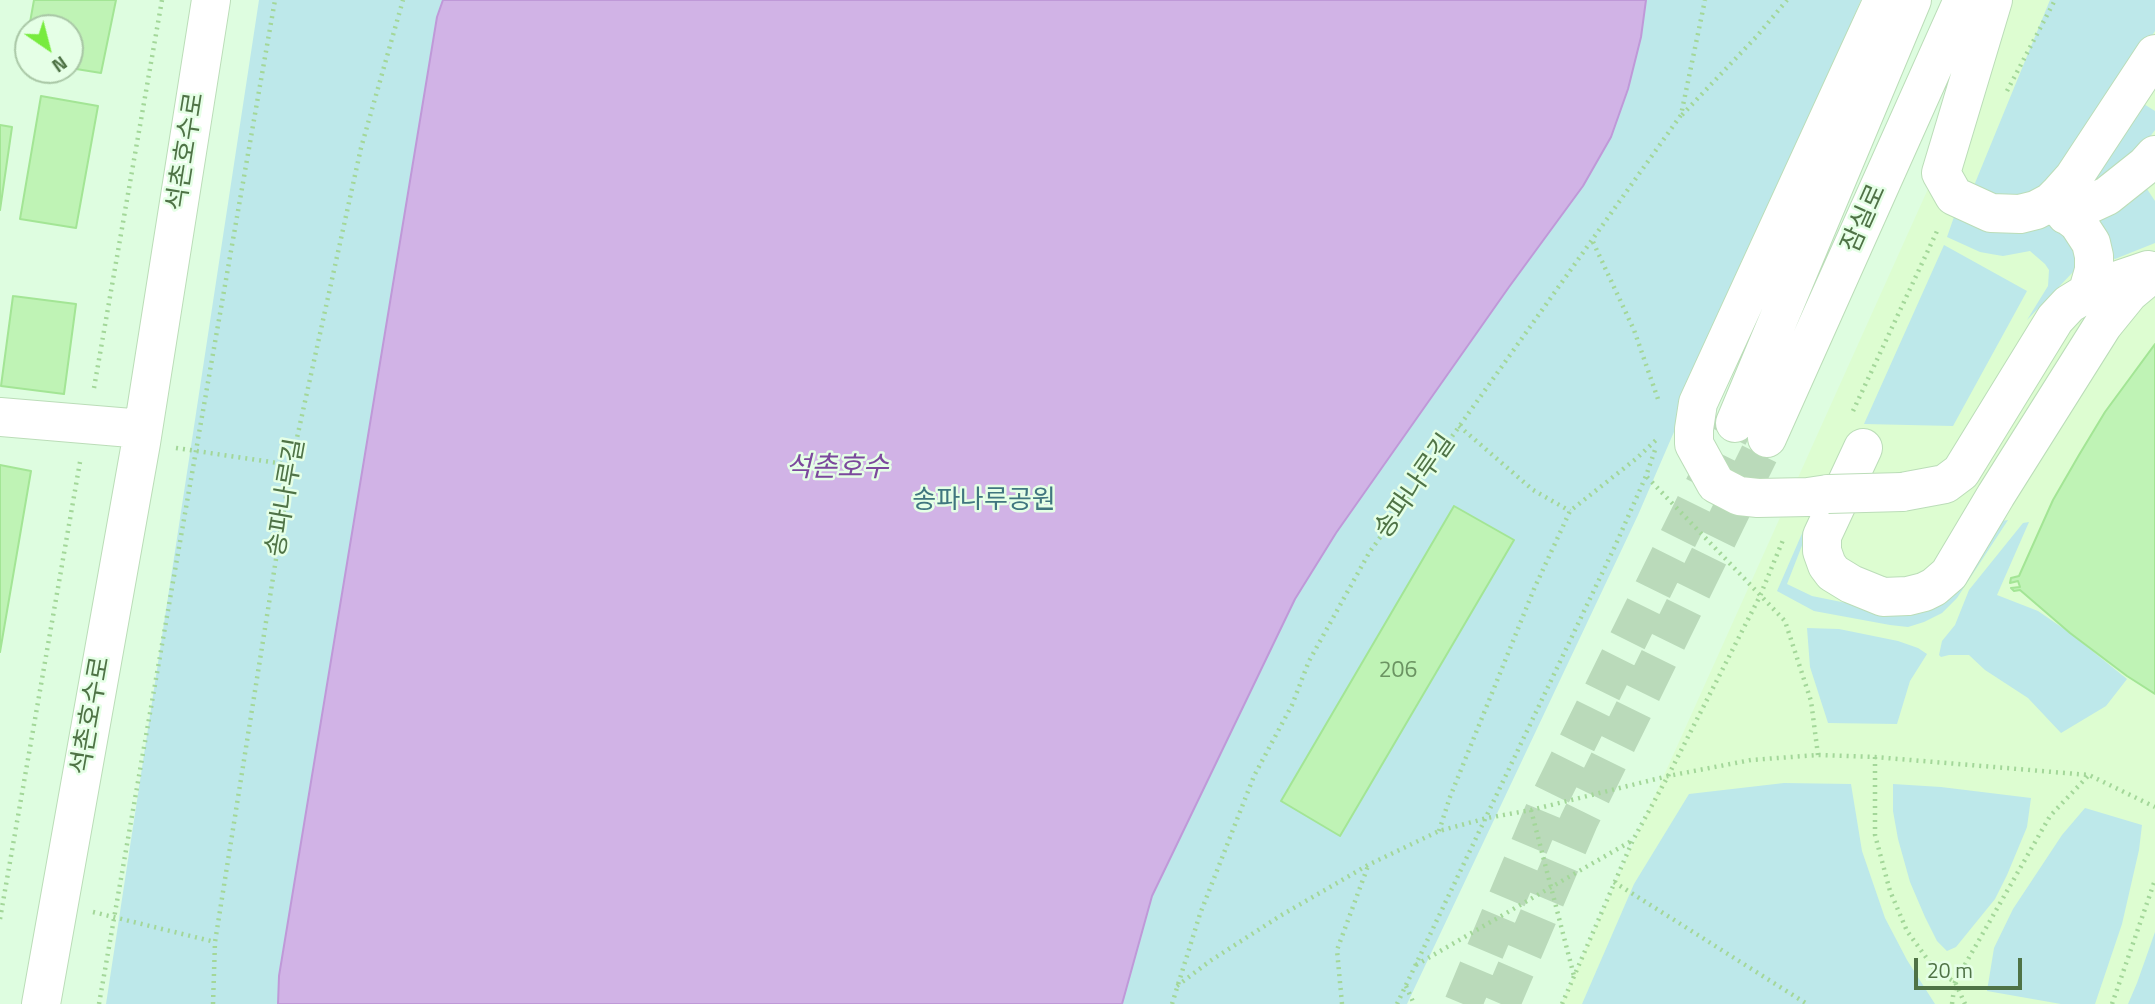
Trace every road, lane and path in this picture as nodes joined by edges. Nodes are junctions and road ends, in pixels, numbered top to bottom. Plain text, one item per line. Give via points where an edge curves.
1 (211, 0) edge
2 (275, 0) edge
3 (403, 0) edge
4 (1705, 0) edge
5 (1787, 0) edge
6 (1883, 0) edge
7 (1912, 0) edge
8 (1963, 0) edge
9 (1993, 0) edge
10 (2155, 54) edge
11 (1681, 115) junction
12 (2155, 155) edge
13 (2059, 209) junction
14 (1943, 219) dead end
15 (1592, 241) junction
16 (2155, 270) edge
17 (2088, 292) junction
18 (1660, 405) dead end
19 (0, 417) edge
20 (1459, 426) junction
21 (143, 429) junction
22 (1858, 431) joint
23 (195, 451) junction
24 (290, 465) junction
25 (1646, 476) junction
26 (1902, 492) junction
27 (1996, 495) junction
28 (1570, 511) junction
29 (1786, 533) dead end
30 (1759, 596) junction
31 (1818, 755) junction
32 (1875, 757) junction
33 (2089, 775) junction
34 (1668, 776) junction
35 (2155, 807) edge
36 (1531, 810) junction
37 (1487, 818) junction
38 (1439, 831) junction
39 (1633, 840) junction
40 (1368, 865) junction
41 (2155, 880) edge
42 (1615, 883) junction
43 (1550, 888) junction
44 (114, 917) junction
45 (215, 942) junction
46 (1415, 966) junction
47 (1574, 977) junction
48 (1955, 982) junction
49 (1406, 985) junction
50 (1177, 986) junction
51 (41, 1004) edge
52 (99, 1004) edge
53 (213, 1004) edge
54 (1172, 1004) edge
55 (1342, 1004) edge
56 (1397, 1004) edge
57 (1414, 1004) edge
58 (1562, 1004) edge
59 (1807, 1004) edge
60 (1952, 1004) edge
61 (1965, 1004) edge
62 (2112, 1004) edge

1 - 21 street, 석촌호수로
2 - 23 path
3 - 24 path, 송파나루길 via 360,149
4 - 11 path, 송파나루길
5 - 11 path
6 - 26 street, bridge via 1703,391 1694,444 1716,484 1739,496
7 - 8 street, 잠실로 via 1751,431
9 - 13 street via 1941,173 1954,196 1991,213
10 - 13 street via 2074,177
11 - 15 path, 송파나루길
12 - 13 street via 2107,196
13 - 17 street via 2078,223 2091,243 2094,270
14 - 22 path
15 - 18 path via 1633,330
15 - 20 path, 송파나루길
16 - 17 street via 2116,279
16 - 27 street via 2103,325
17 - 26 street via 2055,319 1961,472 1945,485
19 - 21 street
20 - 28 path via 1533,490
20 - 50 path, 송파나루길 via 1369,553 1309,661 1293,705 1254,776
21 - 51 street, 석촌호수로
22 - 27 street via 1822,536 1827,565 1851,584 1883,597 1924,592 1944,579
23 - 24 path
23 - 44 path
24 - 45 path, 송파나루길
25 - 28 path via 1660,437
25 - 30 path
25 - 37 path
26 - 27 street via 1953,504
28 - 38 path via 1529,601
29 - 30 path
30 - 31 path via 1789,630 1811,701
30 - 34 path
31 - 32 path
31 - 34 path via 1751,760
32 - 33 path
32 - 48 path via 1875,835 1890,891 1907,931 1936,971
33 - 35 path
33 - 48 path via 2050,816
34 - 36 path
34 - 39 path
36 - 37 path
36 - 43 path
37 - 38 path
37 - 46 path
38 - 40 path
39 - 42 path
39 - 43 path
40 - 50 path via 1280,916
40 - 55 path via 1337,950
41 - 62 path
42 - 47 path
42 - 59 path
43 - 46 path
43 - 47 path
44 - 45 path
44 - 52 path
45 - 53 path, 송파나루길
46 - 49 path
47 - 58 path
48 - 60 path
48 - 61 path
49 - 56 path
49 - 57 path
50 - 54 path, 송파나루길

